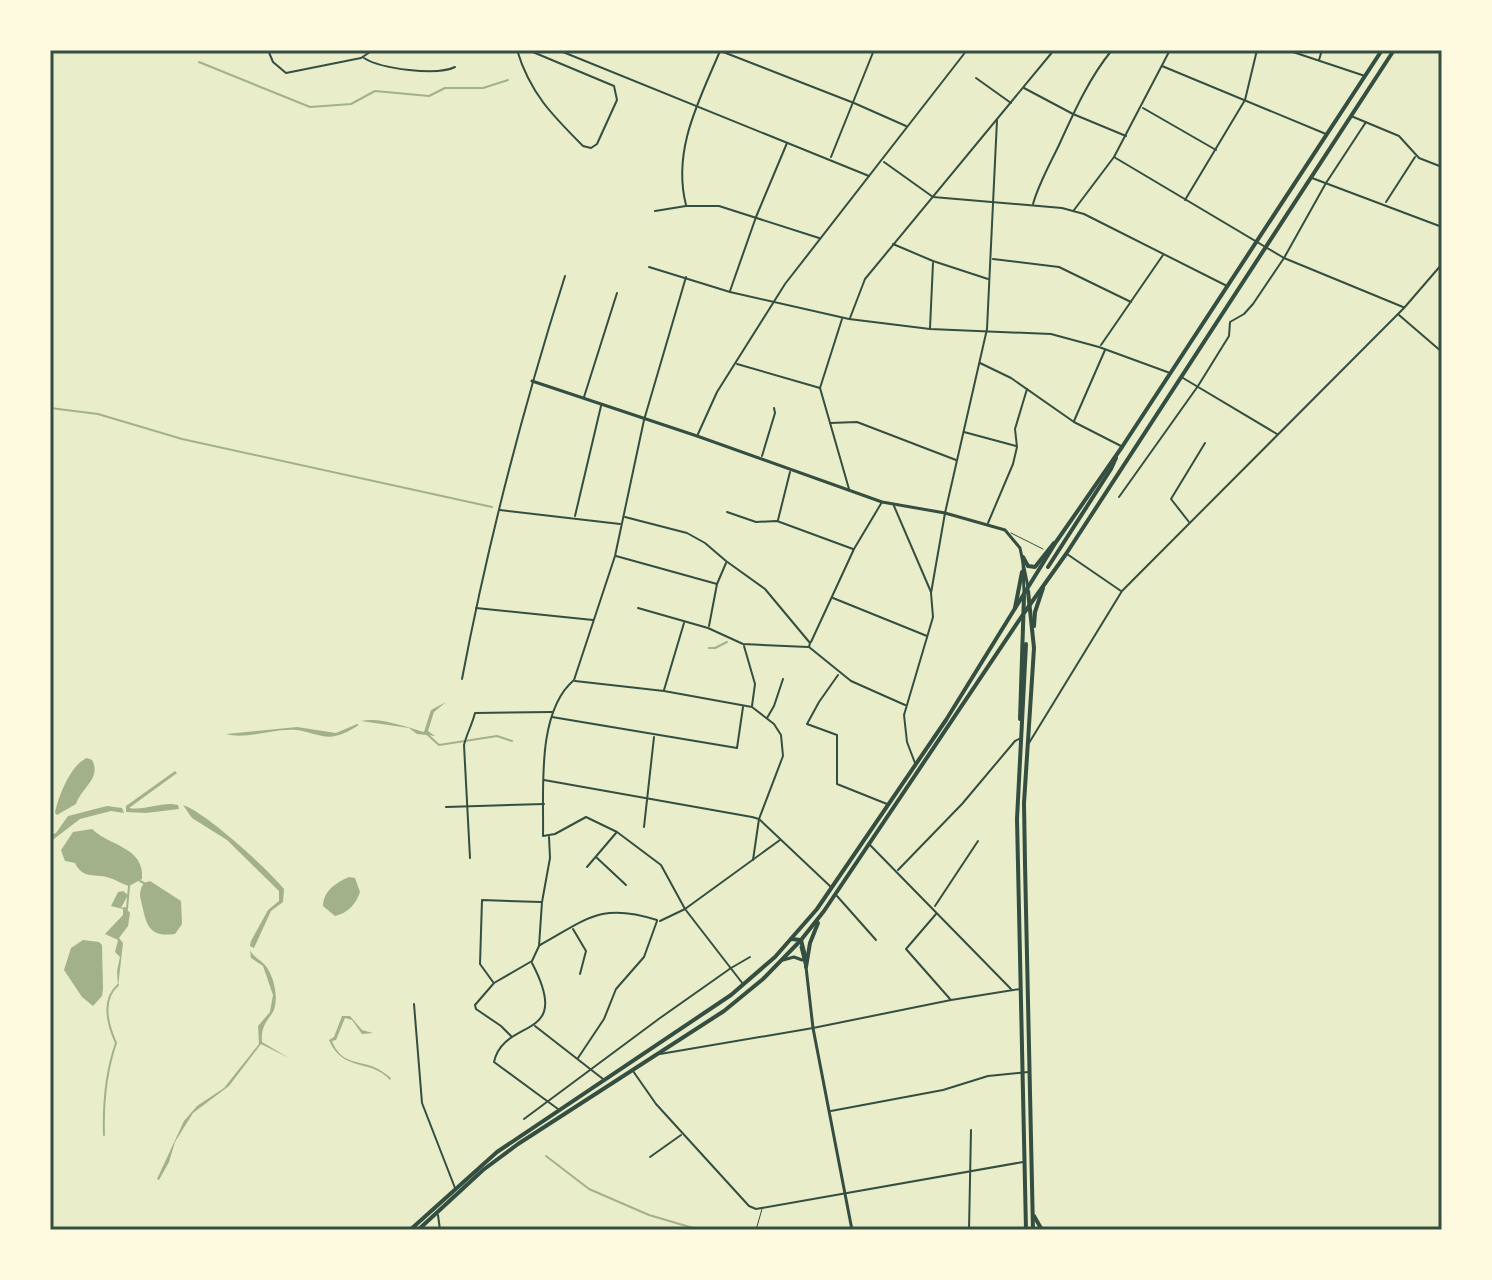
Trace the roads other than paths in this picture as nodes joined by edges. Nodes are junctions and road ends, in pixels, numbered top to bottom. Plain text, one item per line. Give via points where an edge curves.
1 (268, 50) edge
2 (373, 50) edge
3 (517, 50) edge
4 (528, 50) edge
5 (558, 50) edge
6 (720, 50) edge
7 (874, 50) edge
8 (967, 50) edge
9 (1054, 50) edge
10 (1112, 50) edge
11 (1170, 50) edge
12 (1257, 50) edge
13 (1287, 50) edge
14 (1322, 50) edge
15 (1382, 50) edge
16 (1394, 50) edge
17 (363, 57) junction
18 (1319, 60) junction
19 (1162, 66) junction
20 (455, 67) dead end
21 (1365, 76) junction
22 (976, 78) dead end
23 (1023, 88) junction
24 (1245, 100) junction
25 (854, 103) junction
26 (1011, 103) junction
27 (697, 105) junction
28 (1142, 107) junction
29 (1073, 114) junction
30 (1351, 116) junction
31 (997, 120) junction
32 (1366, 122) junction
33 (907, 127) junction
34 (1327, 134) junction
35 (1126, 136) junction
36 (787, 141) junction
37 (1216, 150) junction
38 (1416, 156) junction
39 (1114, 157) junction
40 (830, 158) junction
41 (1442, 160) edge
42 (883, 161) junction
43 (1441, 166) edge
44 (870, 177) junction
45 (1311, 178) junction
46 (1326, 183) junction
47 (933, 197) junction
48 (1184, 201) junction
49 (992, 202) junction
50 (1385, 204) junction
51 (1033, 205) junction
52 (686, 206) junction
53 (655, 211) dead end
54 (1074, 211) junction
55 (756, 217) junction
56 (1442, 227) edge
57 (820, 238) junction
58 (1256, 243) junction
59 (893, 244) junction
60 (1265, 248) junction
61 (1164, 254) junction
62 (990, 258) junction
63 (1284, 258) junction
64 (933, 261) junction
65 (1442, 264) edge
66 (649, 267) dead end
67 (1440, 269) edge
68 (565, 276) dead end
69 (686, 277) junction
70 (989, 279) junction
71 (1227, 286) junction
72 (730, 292) junction
73 (617, 293) dead end
74 (1131, 302) junction
75 (775, 303) junction
76 (1404, 308) junction
77 (1398, 314) junction
78 (843, 318) junction
79 (849, 319) junction
80 (930, 329) junction
81 (987, 329) junction
82 (1099, 347) junction
83 (1105, 349) junction
84 (1442, 352) edge
85 (980, 363) junction
86 (736, 364) junction
87 (1171, 373) junction
88 (1182, 377) junction
89 (532, 381) junction
90 (1198, 386) junction
91 (820, 388) junction
92 (1027, 389) junction
93 (584, 398) junction
94 (601, 405) junction
95 (774, 408) dead end
96 (644, 420) junction
97 (1074, 422) junction
98 (830, 423) junction
99 (963, 432) junction
100 (1278, 435) junction
101 (697, 436) junction
102 (1205, 443) dead end
103 (1017, 447) junction
104 (1122, 447) junction
105 (1118, 452) junction
106 (761, 459) junction
107 (957, 460) junction
108 (791, 470) junction
109 (850, 490) junction
110 (1119, 497) dead end
111 (882, 502) junction
112 (894, 505) junction
113 (498, 510) junction
114 (727, 512) dead end
115 (945, 513) junction
116 (574, 517) junction
117 (624, 517) junction
118 (777, 521) junction
119 (1190, 523) junction
120 (988, 524) junction
121 (622, 525) junction
122 (1009, 532) junction
123 (1056, 542) junction
124 (854, 549) junction
125 (1043, 549) dead end
126 (1066, 554) junction
127 (615, 556) junction
128 (1023, 557) junction
129 (726, 561) junction
130 (1048, 567) dead end
131 (1022, 572) junction
132 (1047, 580) junction
133 (717, 584) junction
134 (1028, 588) junction
135 (1122, 591) junction
136 (931, 593) junction
137 (1024, 596) junction
138 (832, 598) junction
139 (1029, 605) junction
140 (476, 607) junction
141 (638, 608) dead end
142 (1024, 613) junction
143 (1013, 614) junction
144 (594, 620) junction
145 (684, 622) junction
146 (708, 628) junction
147 (929, 636) junction
148 (1005, 641) junction
149 (810, 643) junction
150 (1024, 643) junction
151 (743, 644) junction
152 (809, 647) junction
153 (1034, 648) junction
154 (839, 674) junction
155 (462, 679) dead end
156 (783, 679) dead end
157 (574, 680) junction
158 (664, 691) junction
159 (905, 705) junction
160 (743, 706) junction
161 (752, 707) junction
162 (553, 712) junction
163 (552, 717) junction
164 (766, 719) junction
165 (654, 735) junction
166 (1022, 737) junction
167 (1029, 744) junction
168 (915, 764) junction
169 (544, 780) junction
170 (646, 797) junction
171 (544, 804) junction
172 (888, 804) junction
173 (468, 806) junction
174 (446, 807) dead end
175 (759, 819) junction
176 (644, 827) dead end
177 (617, 832) junction
178 (549, 836) junction
179 (781, 839) junction
180 (978, 841) dead end
181 (869, 844) junction
182 (595, 856) junction
183 (470, 858) dead end
184 (753, 860) junction
185 (587, 867) dead end
186 (897, 871) junction
187 (626, 885) dead end
188 (832, 888) junction
189 (835, 894) junction
190 (542, 902) junction
191 (933, 908) junction
192 (685, 909) junction
193 (824, 911) junction
194 (937, 913) junction
195 (657, 921) junction
196 (802, 925) junction
197 (572, 928) junction
198 (791, 939) junction
199 (801, 940) junction
200 (876, 940) dead end
201 (539, 946) junction
202 (750, 957) dead end
203 (780, 961) junction
204 (531, 962) junction
205 (806, 967) junction
206 (731, 968) junction
207 (580, 974) dead end
208 (494, 983) junction
209 (744, 985) junction
210 (1021, 989) junction
211 (1011, 990) junction
212 (951, 1000) junction
213 (414, 1004) dead end
214 (535, 1026) junction
215 (813, 1028) junction
216 (511, 1036) junction
217 (659, 1054) junction
218 (578, 1058) junction
219 (591, 1069) junction
220 (633, 1070) junction
221 (1022, 1071) junction
222 (1029, 1072) junction
223 (604, 1079) junction
224 (548, 1102) junction
225 (558, 1109) junction
226 (830, 1111) junction
227 (524, 1119) dead end
228 (971, 1130) dead end
229 (682, 1134) junction
230 (650, 1157) dead end
231 (1025, 1162) junction
232 (971, 1172) junction
233 (455, 1188) junction
234 (845, 1194) junction
235 (762, 1209) junction
236 (1032, 1210) junction
237 (437, 1212) junction
238 (410, 1230) edge
239 (418, 1230) edge
240 (440, 1230) edge
241 (756, 1230) edge
242 (852, 1230) edge
243 (969, 1230) edge
244 (1026, 1230) edge
245 (1033, 1230) edge
246 (1042, 1230) edge

1 - 17 street via 286,73
2 - 17 street
3 - 4 street via 540,101 583,146 597,144 617,100 614,86
5 - 27 street
6 - 25 street
6 - 27 street
7 - 25 street
8 - 33 street
9 - 23 street
10 - 29 street
11 - 19 street
12 - 24 street
13 - 18 street
14 - 18 street
15 - 21 highway
16 - 30 highway
17 - 20 street via 382,66 441,71
18 - 21 street
19 - 24 street
19 - 28 street
21 - 34 highway
22 - 26 street
23 - 26 street
23 - 29 street
24 - 34 street
24 - 37 street
25 - 33 street
25 - 40 street
26 - 31 street
27 - 36 street
27 - 52 street via 681,168
28 - 35 street
28 - 37 street
29 - 35 street
29 - 51 street
30 - 32 street
30 - 45 highway
31 - 47 street
31 - 49 street
32 - 38 street via 1399,136
32 - 46 street
33 - 42 street
34 - 58 highway
35 - 39 street
36 - 40 street
36 - 55 street
37 - 48 street
38 - 43 street
38 - 50 street
39 - 48 street
39 - 54 street
40 - 44 street
41 - 43 street
42 - 44 street
42 - 47 street
44 - 57 street
45 - 46 street
45 - 60 highway
46 - 50 street
46 - 63 street
47 - 49 street
47 - 59 street
48 - 58 street
49 - 51 street
49 - 62 street
50 - 56 street
51 - 54 street
52 - 53 street
52 - 55 street via 719,206
54 - 61 street
55 - 57 street
55 - 72 street
57 - 75 street
58 - 60 street
58 - 71 highway
59 - 64 street
59 - 79 street via 865,279
60 - 63 street
60 - 88 highway
61 - 71 street
61 - 74 street
62 - 70 street
62 - 74 street via 1059,267
63 - 76 street
63 - 90 street via 1253,304 1230,322 1229,336
64 - 70 street
64 - 80 street
65 - 67 street
66 - 69 street
67 - 76 street
68 - 89 street
69 - 72 street
69 - 96 street
70 - 81 street
71 - 87 highway
72 - 75 street
73 - 93 street
74 - 82 street
75 - 78 street
75 - 86 street
76 - 77 street
77 - 84 street
77 - 100 street
78 - 79 street
78 - 91 street
79 - 80 street
80 - 81 street
81 - 82 street via 1051,334
81 - 85 street
82 - 83 street
83 - 87 street
83 - 97 street
85 - 92 street
85 - 99 street
86 - 91 street
86 - 101 street
87 - 104 highway
88 - 90 street
88 - 126 highway
89 - 93 street
89 - 113 street
90 - 100 street
90 - 110 street
91 - 98 street
92 - 97 street
92 - 103 street via 1015,429
93 - 94 street
94 - 96 street
94 - 116 street
95 - 106 street
96 - 101 street
96 - 117 street
97 - 104 street
98 - 107 street via 857,422
98 - 109 street
99 - 103 street
99 - 107 street
100 - 119 street
101 - 106 street
102 - 119 street via 1171,499
103 - 120 street
104 - 105 highway
105 - 123 highway
105 - 130 highway
106 - 108 street
107 - 115 street
108 - 109 street
108 - 118 street
109 - 111 street
111 - 112 street
111 - 124 street
112 - 115 street
112 - 136 street
113 - 116 street
113 - 140 street
114 - 118 street via 756,522
115 - 120 street
115 - 136 street
116 - 121 street
117 - 121 street
117 - 129 street via 687,533
118 - 124 street
119 - 135 street
120 - 122 street
121 - 127 street
122 - 125 lane
122 - 128 street
123 - 128 highway via 1035,567
123 - 134 highway
124 - 138 street
126 - 132 highway
126 - 135 street
127 - 133 street
127 - 144 street
128 - 131 street
128 - 134 street
129 - 133 street
129 - 149 street via 765,589
131 - 137 street
131 - 143 highway
132 - 139 highway
132 - 153 highway via 1035,612
133 - 146 street
134 - 137 highway
134 - 139 highway
135 - 167 street
136 - 147 street
137 - 142 highway
137 - 143 highway
138 - 147 street
138 - 149 street
139 - 142 highway
139 - 153 highway
140 - 144 street
140 - 155 street
141 - 145 street
142 - 148 highway
142 - 150 highway
143 - 168 highway
144 - 157 street
145 - 146 street
145 - 158 street
146 - 151 street
147 - 159 street
148 - 150 highway via 1015,634
148 - 181 highway
149 - 152 street
150 - 166 highway
151 - 152 street
151 - 161 street via 755,684
152 - 154 street
153 - 167 highway
154 - 159 street
154 - 172 street via 807,724 837,735 837,784
156 - 164 street
157 - 158 street
157 - 162 street
158 - 160 street
159 - 168 street via 905,735
160 - 161 street
160 - 165 street via 737,748
161 - 164 street
162 - 163 street
162 - 173 street via 475,713 464,745
163 - 165 street
163 - 169 street
164 - 175 street via 779,730 783,756
165 - 170 street
166 - 186 street
166 - 210 highway via 1017,819
167 - 222 highway via 1024,803
168 - 172 highway
169 - 170 street
169 - 171 street
170 - 175 street
170 - 176 street
171 - 173 street
171 - 178 street via 543,836
172 - 188 highway
173 - 174 street
173 - 183 street
175 - 179 street
175 - 184 street
177 - 178 street via 586,817
177 - 182 street
177 - 192 street via 661,865
178 - 190 street
179 - 184 street
179 - 188 street
180 - 191 street
181 - 186 street
181 - 189 highway
182 - 185 street
182 - 187 street
184 - 192 street
186 - 191 street
188 - 196 highway
189 - 193 highway
189 - 200 street
190 - 201 street
190 - 208 street via 482,900 480,964
191 - 194 street
192 - 195 street
192 - 206 street
193 - 199 highway
193 - 205 highway via 811,938
194 - 211 street
194 - 212 street via 906,949
195 - 197 street via 603,912
195 - 218 street via 644,957 616,989
196 - 198 highway
196 - 199 street
197 - 201 street
197 - 207 street via 586,951
198 - 199 highway
198 - 209 highway
199 - 203 highway
199 - 205 highway
201 - 204 street
202 - 206 street
203 - 205 street via 794,957
203 - 217 highway via 746,994
204 - 208 street
204 - 214 street via 546,997
205 - 215 street
206 - 209 street
206 - 219 street
208 - 216 street via 476,1009
209 - 223 highway
210 - 211 street
210 - 221 highway
211 - 212 street
212 - 215 street
213 - 233 street via 422,1103
214 - 216 street
214 - 218 street
215 - 217 street
215 - 226 street
216 - 224 street via 495,1057 496,1065
217 - 220 highway
218 - 219 street
219 - 223 street
219 - 224 street
220 - 229 street
220 - 237 highway via 500,1157
221 - 222 street
221 - 226 street
221 - 231 highway
222 - 236 highway
223 - 225 highway
224 - 225 street
224 - 227 street
225 - 233 highway
226 - 234 street
228 - 232 street
229 - 230 street
229 - 235 street via 749,1206
231 - 232 street
231 - 244 highway
232 - 234 street
232 - 243 street
233 - 238 highway
234 - 235 street
234 - 242 street
235 - 241 lane
236 - 245 highway
236 - 246 highway
237 - 239 highway
237 - 240 street

